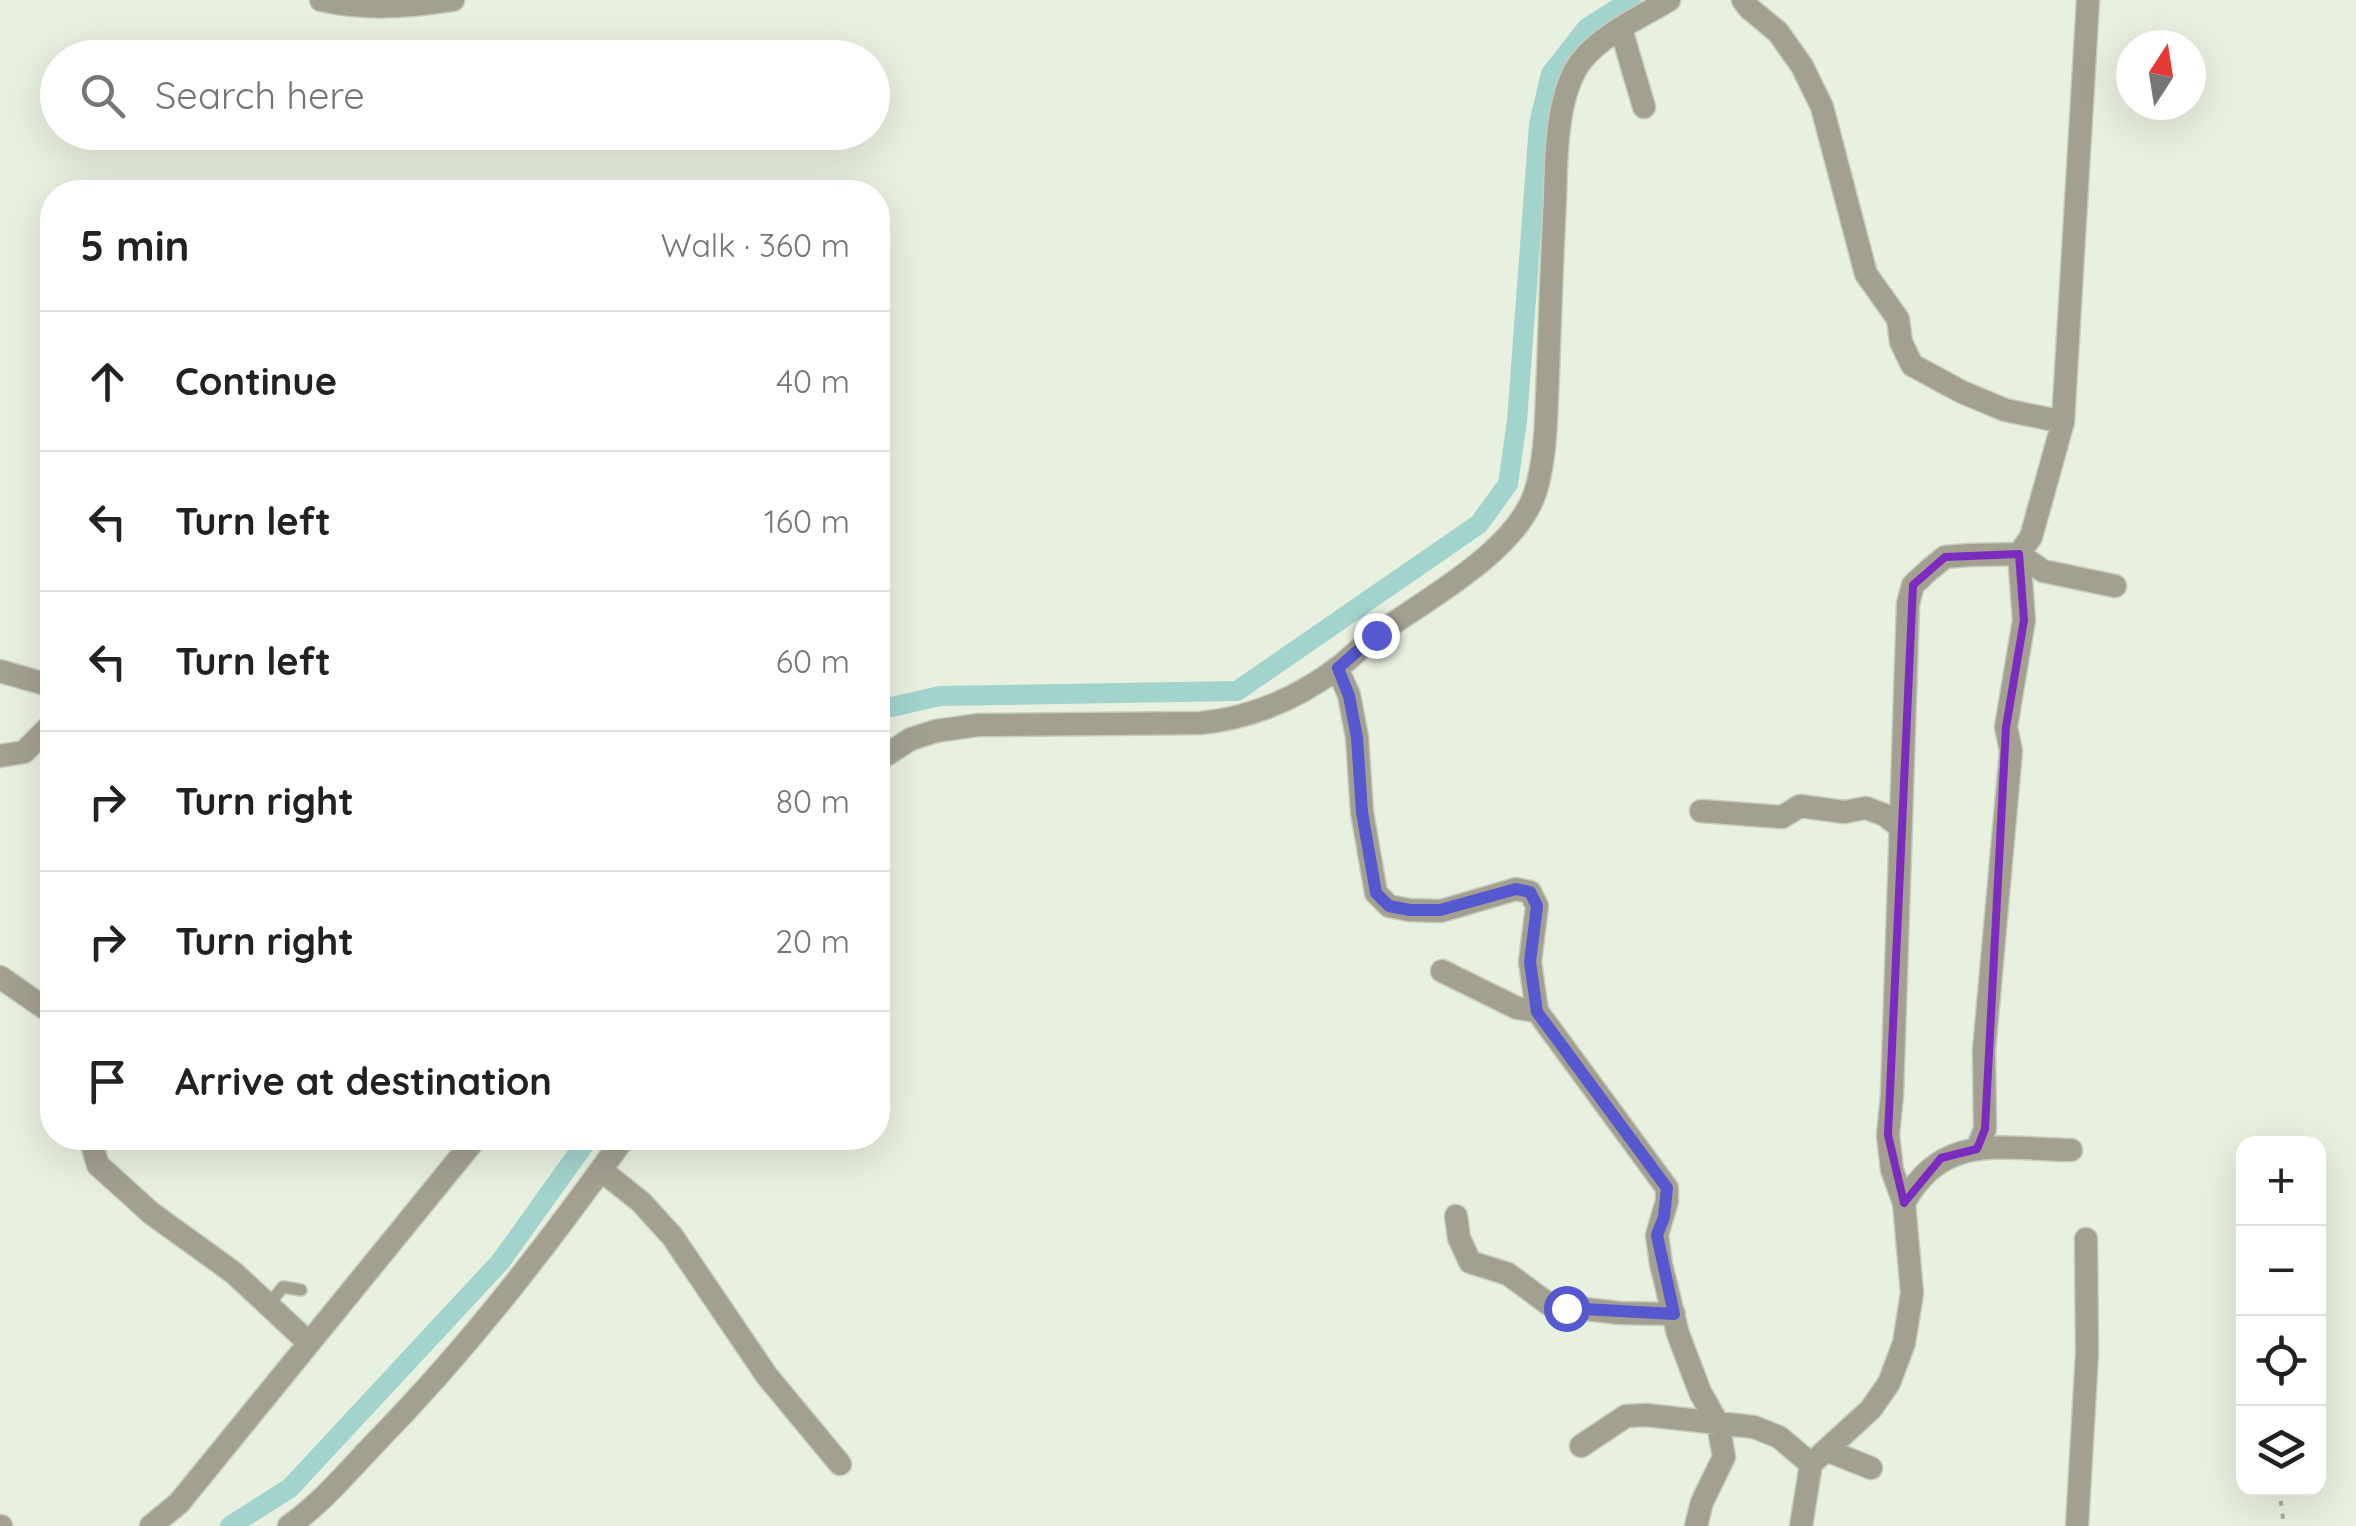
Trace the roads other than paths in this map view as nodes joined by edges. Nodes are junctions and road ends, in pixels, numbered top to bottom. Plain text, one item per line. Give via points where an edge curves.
1 (321, 0) edge
2 (453, 0) edge
3 (1669, 0) edge
4 (1743, 0) edge
5 (2088, 0) edge
6 (1622, 29) junction
7 (1644, 107) dead end
8 (2063, 422) junction
9 (2019, 554) junction
10 (2115, 586) dead end
11 (1338, 668) junction
12 (0, 671) edge
13 (40, 683) edge
14 (40, 736) edge
15 (890, 752) edge
16 (0, 756) edge
17 (1701, 810) dead end
18 (1901, 828) junction
19 (1442, 972) dead end
20 (0, 977) edge
21 (40, 1005) edge
22 (1537, 1012) junction
23 (1977, 1148) junction
24 (94, 1150) edge
25 (466, 1150) edge
26 (615, 1150) edge
27 (2071, 1150) dead end
28 (601, 1170) junction
29 (1904, 1203) junction
30 (1456, 1216) dead end
31 (2086, 1239) dead end
32 (301, 1290) dead end
33 (269, 1304) junction
34 (1674, 1314) junction
35 (309, 1343) junction
36 (1718, 1424) junction
37 (1580, 1446) dead end
38 (1818, 1457) junction
39 (840, 1464) dead end
40 (1872, 1468) dead end
41 (151, 1526) edge
42 (289, 1526) edge
43 (1696, 1526) edge
44 (1801, 1526) edge
45 (2076, 1526) edge

1 - 2 street via 387,8
3 - 6 street
4 - 8 street via 1778,32 1822,107 1866,274 1898,319 1912,365 2005,410
5 - 8 street
6 - 7 street
6 - 11 street via 1582,60 1566,91 1556,150 1546,418 1534,494 1513,529 1464,576
8 - 9 street via 2032,537
9 - 10 street via 2043,571
9 - 18 street via 1945,557 1913,585
9 - 23 street via 2024,620 2006,727 2011,751 1984,1050 1985,1128
11 - 15 street via 1295,695 1233,720 978,726 936,731
11 - 22 street via 1357,738 1376,893 1389,906 1440,910 1516,889 1530,892 1537,906 1530,962
12 - 13 street
14 - 16 street via 24,752
17 - 18 street via 1782,816 1800,806 1844,812 1862,798
18 - 29 street via 1888,1135
19 - 22 street
20 - 21 street
22 - 34 street via 1667,1188 1657,1235
23 - 27 street
23 - 29 street via 1940,1158
24 - 33 street via 98,1164 151,1213
25 - 35 street
26 - 28 street
28 - 39 street via 672,1236 767,1376
28 - 42 street via 476,1332
29 - 38 street via 1912,1293 1904,1343 1871,1410
30 - 34 street via 1470,1262 1508,1274 1550,1305
31 - 45 street via 2087,1354
32 - 33 lane via 282,1287
33 - 35 street
34 - 36 street
35 - 41 street via 180,1503
36 - 37 street via 1626,1416
36 - 38 street via 1754,1427
36 - 43 street via 1724,1457
38 - 40 street
38 - 44 street

